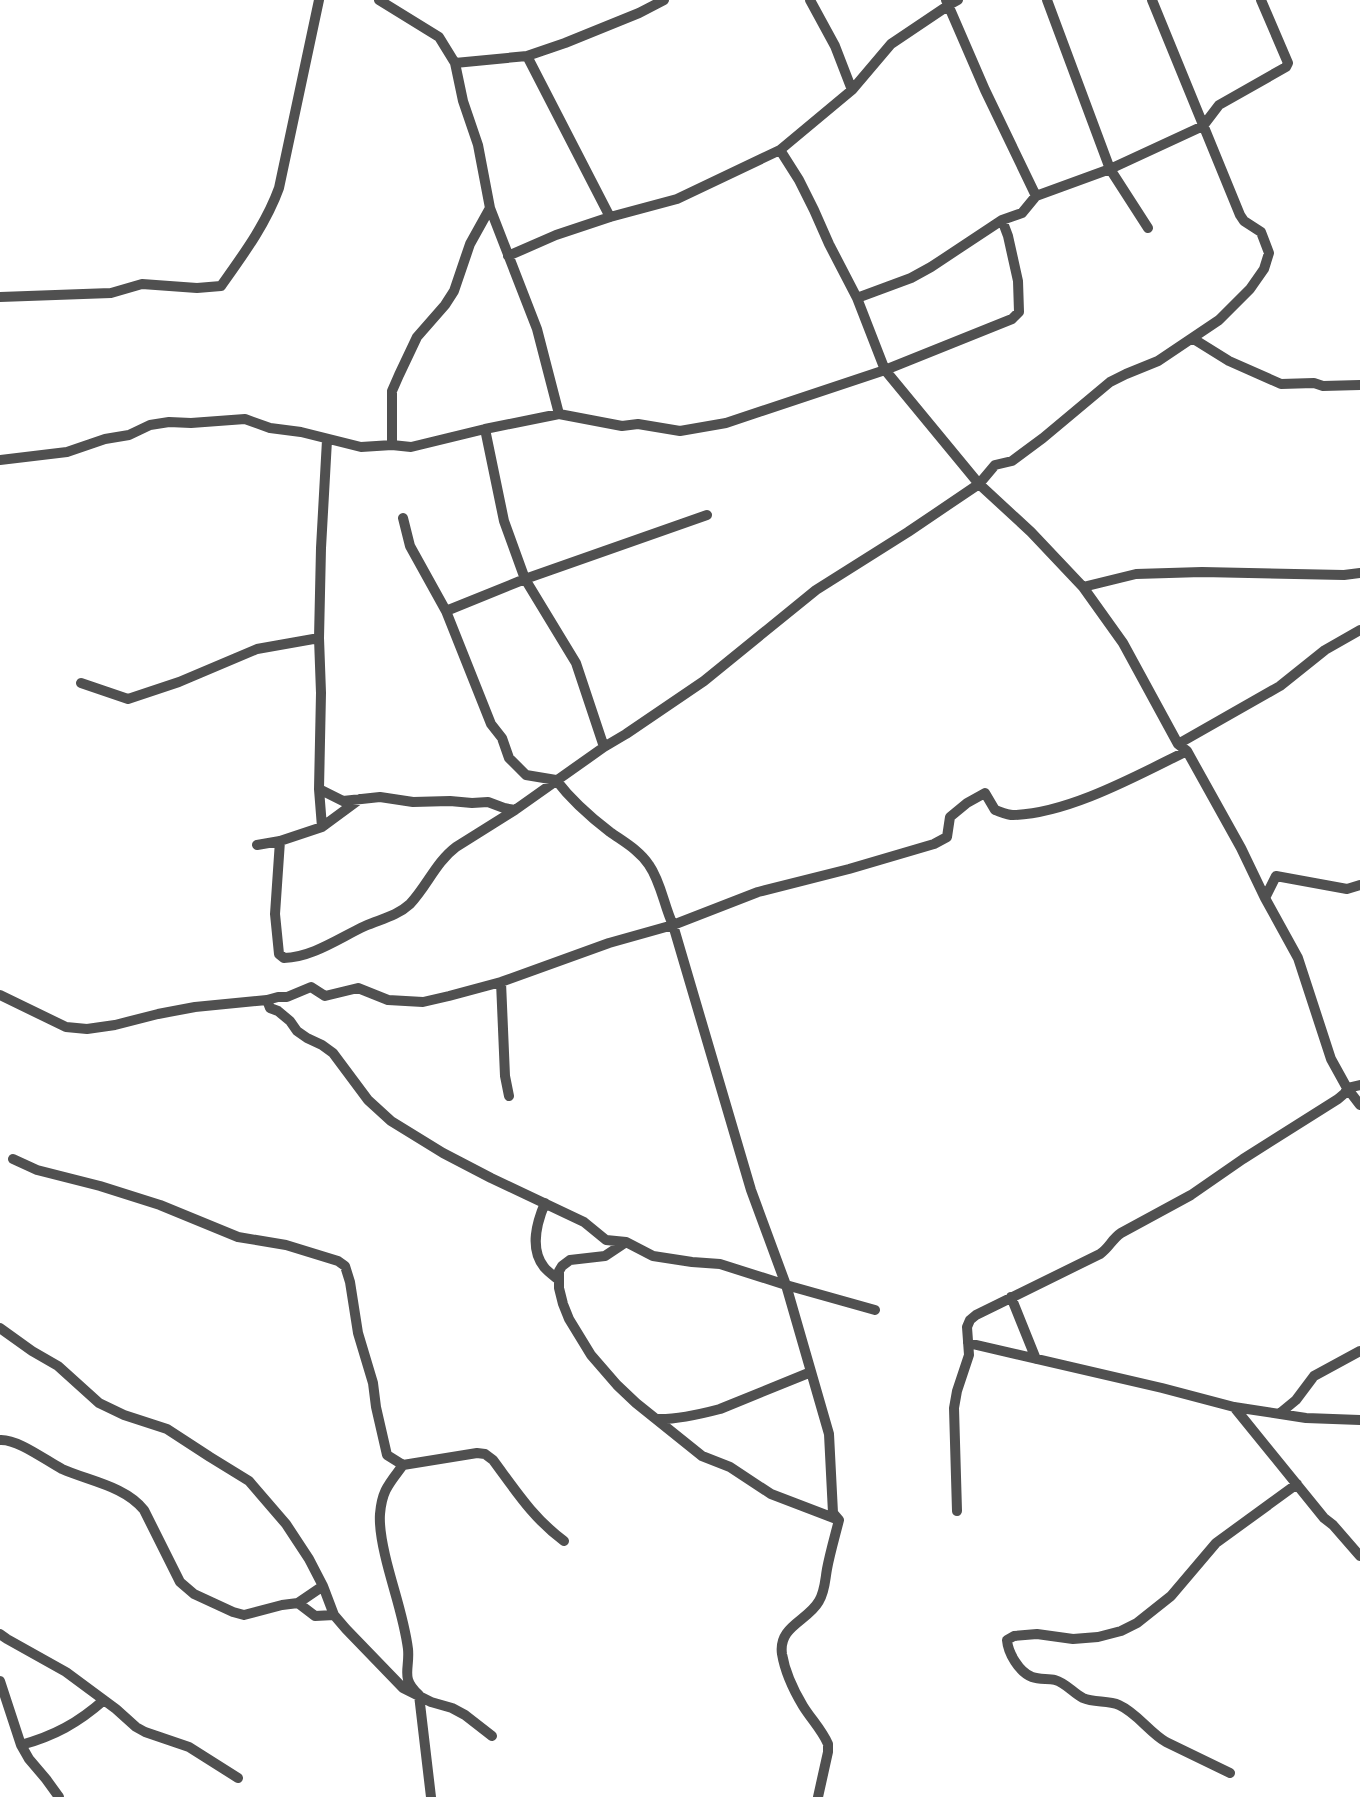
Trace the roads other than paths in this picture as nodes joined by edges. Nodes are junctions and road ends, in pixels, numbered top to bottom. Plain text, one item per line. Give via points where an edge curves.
1 (319, 0) edge
2 (379, 0) edge
3 (664, 0) edge
4 (810, 0) edge
5 (1047, 0) edge
6 (1152, 0) edge
7 (1261, 0) edge
8 (951, 2) edge
9 (527, 56) junction
10 (455, 63) junction
11 (852, 90) junction
12 (1203, 126) junction
13 (780, 150) junction
14 (1110, 169) junction
15 (1036, 196) junction
16 (490, 208) junction
17 (610, 217) junction
18 (1002, 220) junction
19 (1148, 228) dead end
20 (508, 256) junction
21 (0, 297) edge
22 (857, 298) junction
23 (1192, 338) junction
24 (885, 370) junction
25 (1360, 385) edge
26 (559, 414) junction
27 (485, 429) junction
28 (327, 440) junction
29 (392, 445) junction
30 (0, 460) edge
31 (979, 484) junction
32 (707, 515) dead end
33 (402, 518) dead end
34 (1360, 573) edge
35 (525, 579) junction
36 (1083, 587) junction
37 (446, 611) junction
38 (1360, 630) edge
39 (319, 638) junction
40 (81, 683) dead end
41 (1178, 744) junction
42 (604, 747) junction
43 (1187, 751) junction
44 (556, 780) junction
45 (319, 789) junction
46 (362, 798) junction
47 (515, 810) junction
48 (322, 827) junction
49 (280, 841) junction
50 (257, 845) dead end
51 (1360, 885) edge
52 (1265, 898) junction
53 (673, 925) junction
54 (501, 982) junction
55 (0, 995) edge
56 (267, 1000) junction
57 (1360, 1085) edge
58 (1347, 1088) junction
59 (509, 1096) dead end
60 (1360, 1105) edge
61 (13, 1160) dead end
62 (545, 1203) junction
63 (626, 1242) junction
64 (559, 1280) junction
65 (786, 1285) junction
66 (1011, 1297) junction
67 (875, 1310) dead end
68 (0, 1328) edge
69 (968, 1342) junction
70 (1360, 1351) edge
71 (1036, 1359) junction
72 (811, 1372) junction
73 (1234, 1407) junction
74 (1280, 1414) junction
75 (656, 1419) junction
76 (1360, 1420) edge
77 (0, 1440) edge
78 (403, 1465) junction
79 (1297, 1484) junction
80 (957, 1510) dead end
81 (838, 1520) junction
82 (564, 1541) dead end
83 (1360, 1556) edge
84 (323, 1586) junction
85 (298, 1603) junction
86 (334, 1615) junction
87 (0, 1634) edge
88 (0, 1681) edge
89 (419, 1695) junction
90 (104, 1701) junction
91 (492, 1736) dead end
92 (21, 1745) junction
93 (1230, 1773) dead end
94 (238, 1778) dead end
95 (59, 1797) edge
96 (431, 1797) edge
97 (818, 1797) edge

1 - 21 street via 279,188 261,226 221,286 142,284 111,293
2 - 10 street via 440,37
3 - 9 street
4 - 11 street via 836,46
5 - 14 street
6 - 12 street
7 - 12 street via 1288,65 1219,105
8 - 11 street via 891,44
8 - 15 street via 985,90
9 - 10 street
9 - 17 street
10 - 16 street
11 - 13 street
12 - 14 street
12 - 23 street via 1240,215 1261,232 1269,253 1264,269 1250,289 1219,320
13 - 17 street via 677,199
13 - 22 street via 800,180
14 - 15 street
14 - 19 street
15 - 18 street via 1022,213
16 - 20 street
16 - 29 street via 470,244 454,291 417,338 392,391
17 - 20 street
18 - 22 street via 911,278
18 - 24 street via 1018,281 1019,312 1012,319
20 - 26 street via 537,329
22 - 24 street
23 - 25 street via 1275,382
23 - 31 street via 1158,362 1110,382 1043,438 1012,460 995,465
24 - 26 street via 726,423 680,431 638,424 622,426
24 - 31 street
26 - 27 street
27 - 29 street via 411,447
27 - 35 street via 504,520
28 - 29 street via 361,447
28 - 30 street via 245,420 169,422 67,452
28 - 39 street
31 - 36 street via 1032,532
31 - 42 street via 816,590 704,681
32 - 35 street
33 - 37 street via 410,546
34 - 36 street via 1136,574
35 - 37 street
35 - 42 street via 576,663
36 - 41 street via 1122,643
37 - 44 street via 491,724 502,738 509,758 526,775
38 - 41 street via 1325,650 1280,686
39 - 40 street via 257,649 128,699
39 - 45 street
41 - 43 street
42 - 44 street
43 - 52 street
43 - 53 street via 1122,783 1056,808 1012,815 995,810 985,793 950,817 947,837 934,844 758,892
44 - 47 street
44 - 53 street via 573,801 639,852 658,883
45 - 46 street via 343,801
45 - 48 street
46 - 47 street via 488,802
46 - 48 street
47 - 49 street via 447,853 405,908 295,958 279,954 275,914
48 - 49 street
49 - 50 street
51 - 52 street via 1347,889 1276,876
52 - 58 street via 1298,958 1331,1059
53 - 54 street via 609,943
53 - 65 street via 751,1190
54 - 56 street via 423,1002 388,1000 358,988 325,996 311,987
54 - 59 street
55 - 56 street via 66,1027 87,1029 195,1007
56 - 62 street via 270,1008 290,1021 297,1031 333,1053 368,1100 391,1121 443,1153
57 - 58 street
58 - 60 street
58 - 66 street via 1338,1099 1191,1195 1114,1237 1100,1254
61 - 78 street via 160,1205 238,1237 286,1245 345,1266 387,1455
62 - 63 street via 584,1222 606,1240
62 - 64 street via 536,1226 538,1255 545,1268
63 - 64 street via 605,1256 567,1262
63 - 65 street via 653,1256 720,1264
64 - 75 street via 569,1319 591,1355 617,1385
65 - 67 street
65 - 72 street
66 - 69 street via 970,1320
66 - 71 street
68 - 84 street via 58,1366 99,1403 167,1429 249,1481 286,1524
69 - 71 street
69 - 80 street via 969,1355 954,1408
70 - 74 street via 1314,1376
71 - 73 street
72 - 75 street via 720,1409
72 - 81 street via 829,1434 833,1513
73 - 74 street
73 - 79 street
74 - 76 street
75 - 81 street via 702,1456 730,1467 771,1494
77 - 85 street via 11,1441 140,1505 176,1577 194,1594 238,1615
78 - 82 street via 485,1454 533,1514
78 - 89 street via 384,1491 380,1529 407,1642 407,1680
79 - 83 street
79 - 93 street via 1216,1543 1171,1596 1137,1623 1098,1636 1073,1639 1037,1634 1007,1640 1011,1655 1032,1677 1059,1682 1089,1700 1117,1704 1156,1737
81 - 97 street via 820,1599 793,1625 782,1644 787,1671 802,1705 829,1748
84 - 85 street
84 - 86 street
85 - 86 street via 315,1616
86 - 89 street via 403,1688
87 - 90 street via 52,1663
88 - 92 street
89 - 91 street via 465,1715
89 - 96 street
90 - 92 street via 62,1730
90 - 94 street via 136,1727 189,1747
92 - 95 street

